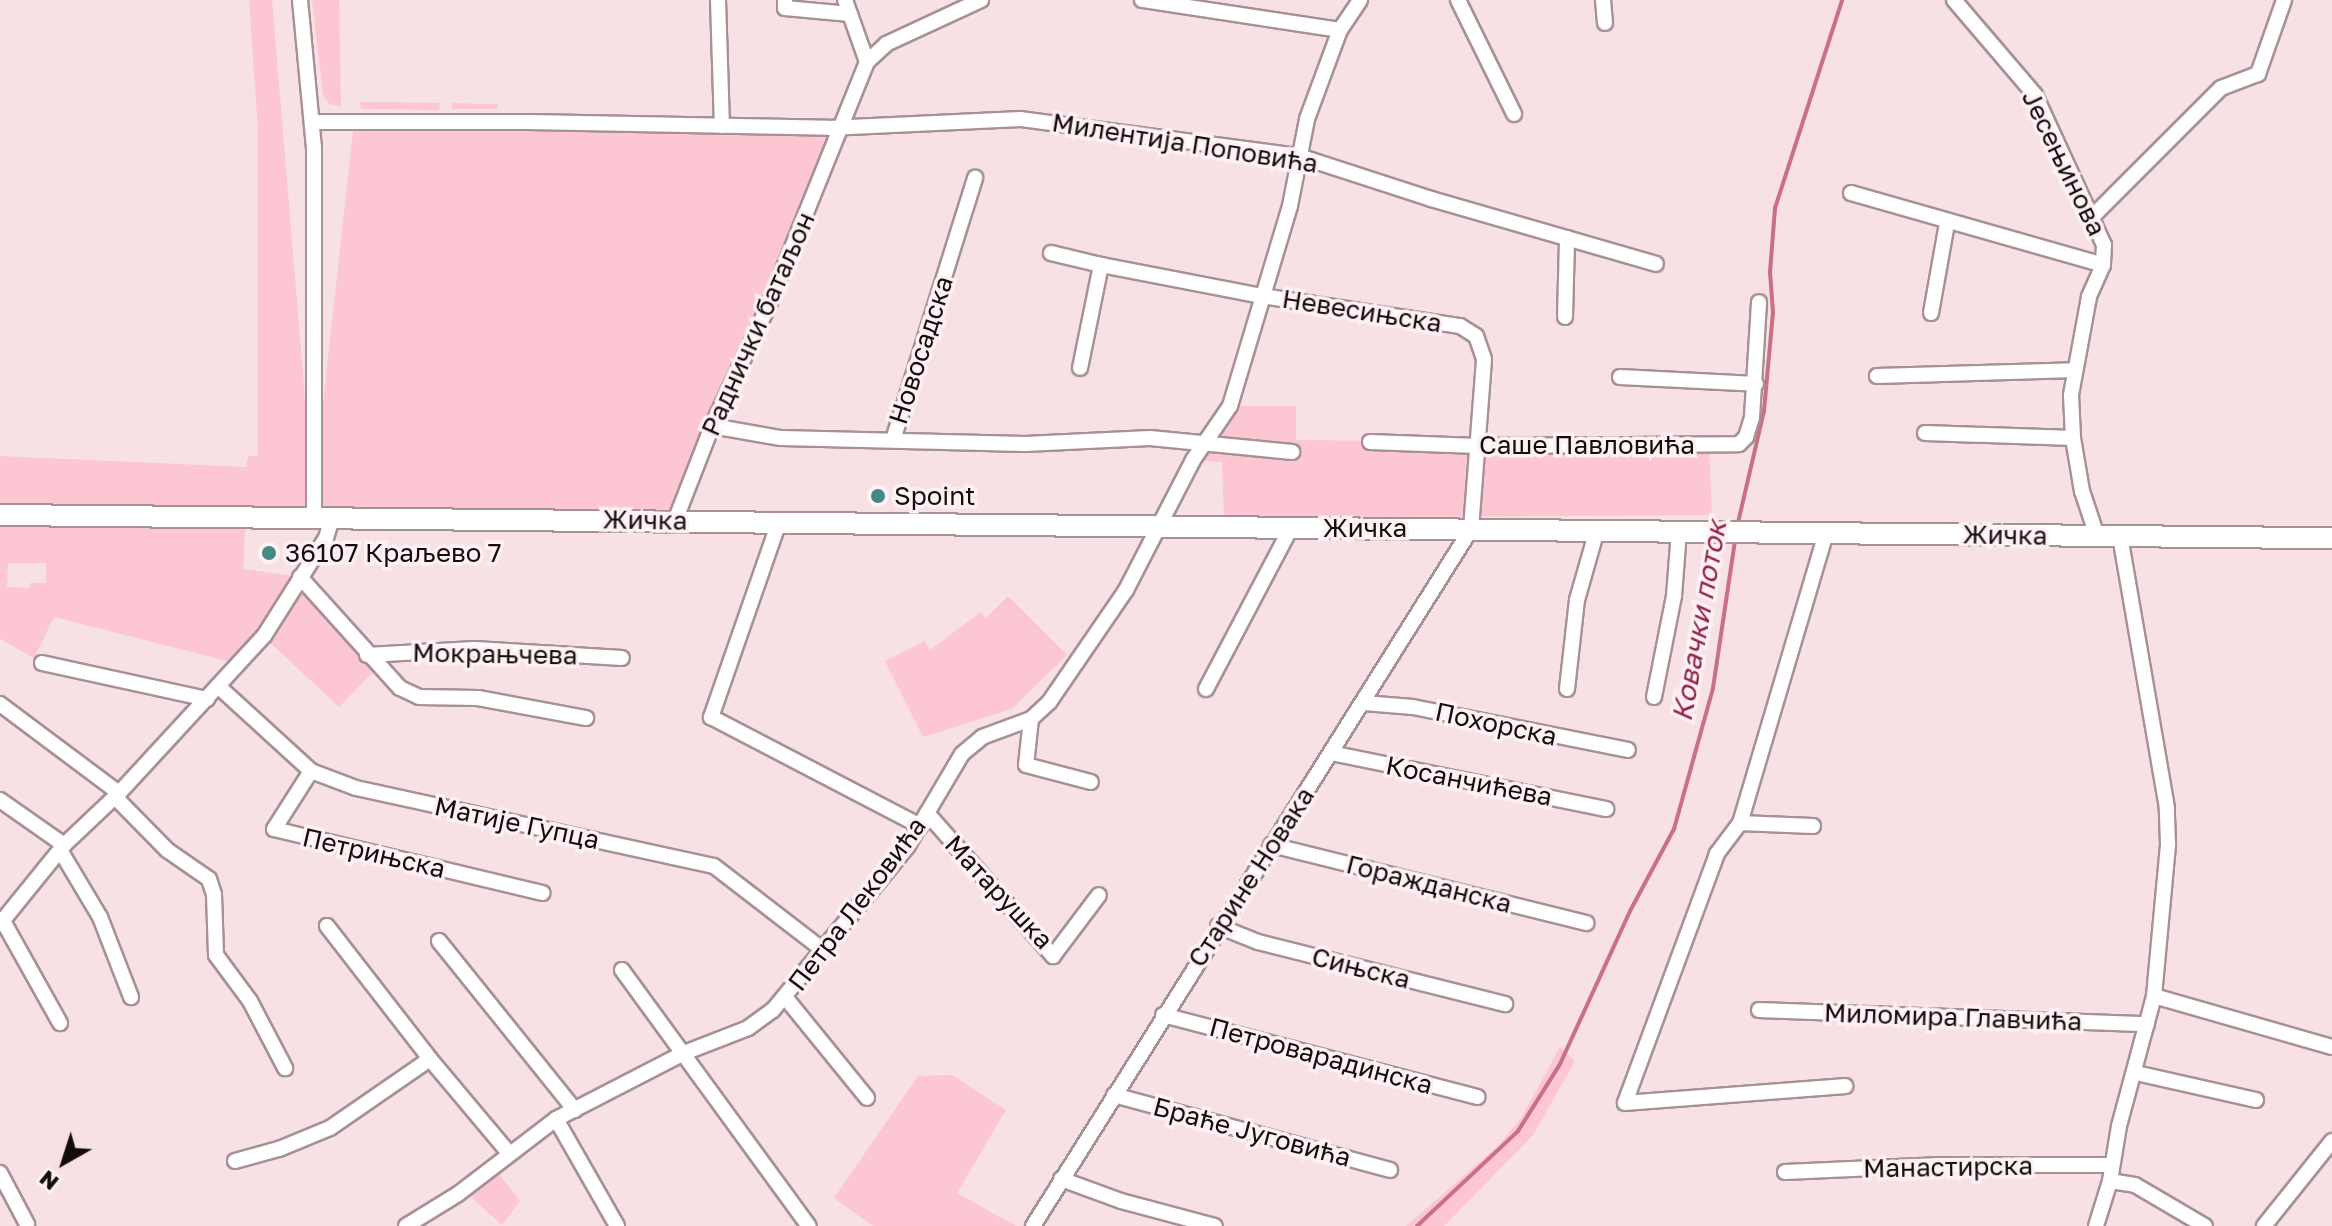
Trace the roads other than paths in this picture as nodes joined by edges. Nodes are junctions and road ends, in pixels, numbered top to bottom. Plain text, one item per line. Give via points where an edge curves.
1 (300, 0) edge
2 (718, 0) edge
3 (785, 0) edge
4 (981, 0) edge
5 (1142, 0) edge
6 (1360, 0) edge
7 (1458, 0) edge
8 (1603, 0) edge
9 (1954, 0) edge
10 (2284, 0) edge
11 (848, 7) edge
12 (1605, 23) dead end
13 (1340, 30) junction
14 (867, 62) junction
15 (1514, 114) dead end
16 (312, 122) junction
17 (722, 126) junction
18 (843, 128) junction
19 (1299, 156) junction
20 (975, 178) dead end
21 (1851, 193) dead end
22 (2092, 217) junction
23 (1947, 223) junction
24 (1567, 238) junction
25 (1051, 253) dead end
26 (1656, 264) dead end
27 (1101, 265) junction
28 (2103, 265) junction
29 (1262, 296) junction
30 (1759, 302) dead end
31 (1931, 313) dead end
32 (1565, 317) dead end
33 (1080, 368) dead end
34 (2075, 370) junction
35 (1877, 376) dead end
36 (1620, 377) dead end
37 (1756, 384) junction
38 (712, 426) junction
39 (1925, 433) dead end
40 (2073, 438) junction
41 (893, 440) junction
42 (1206, 441) junction
43 (1370, 442) dead end
44 (1478, 446) junction
45 (1292, 452) dead end
46 (0, 515) edge
47 (323, 519) junction
48 (675, 521) junction
49 (779, 522) junction
50 (1160, 526) junction
51 (1291, 528) junction
52 (1471, 529) junction
53 (1597, 530) junction
54 (1679, 531) junction
55 (1826, 533) junction
56 (2097, 536) junction
57 (2120, 536) junction
58 (2332, 538) edge
59 (300, 577) junction
60 (367, 655) junction
61 (622, 658) dead end
62 (42, 663) dead end
63 (218, 686) junction
64 (1206, 689) dead end
65 (1567, 689) dead end
66 (1654, 697) dead end
67 (207, 699) junction
68 (1364, 703) junction
69 (0, 704) edge
70 (586, 718) dead end
71 (1031, 719) junction
72 (1628, 750) dead end
73 (1331, 753) junction
74 (311, 771) junction
75 (1091, 782) dead end
76 (117, 795) junction
77 (0, 800) edge
78 (1606, 809) dead end
79 (924, 819) junction
80 (1740, 823) junction
81 (1813, 826) dead end
82 (1271, 845) junction
83 (62, 848) junction
84 (542, 893) dead end
85 (1099, 895) dead end
86 (4, 914) edge
87 (1587, 923) dead end
88 (327, 926) dead end
89 (1218, 926) junction
90 (439, 941) dead end
91 (823, 950) junction
92 (622, 970) dead end
93 (2154, 996) junction
94 (131, 997) dead end
95 (785, 997) junction
96 (1505, 1004) dead end
97 (1759, 1010) dead end
98 (1163, 1015) junction
99 (60, 1023) dead end
100 (2147, 1024) junction
101 (2332, 1047) edge
102 (684, 1053) junction
103 (430, 1059) junction
104 (285, 1068) dead end
105 (2136, 1073) junction
106 (1845, 1086) dead end
107 (1114, 1095) junction
108 (1478, 1097) dead end
109 (867, 1098) dead end
110 (2256, 1100) dead end
111 (575, 1110) junction
112 (556, 1119) junction
113 (2332, 1141) edge
114 (509, 1153) junction
115 (235, 1161) dead end
116 (2110, 1165) junction
117 (1390, 1170) dead end
118 (1785, 1172) dead end
119 (0, 1173) edge
120 (1061, 1179) junction
121 (2110, 1181) junction
122 (27, 1224) dead end
123 (406, 1226) edge
124 (617, 1226) edge
125 (809, 1226) edge
126 (1033, 1226) edge
127 (1215, 1226) edge
128 (2096, 1226) edge
129 (2205, 1226) edge
130 (2264, 1226) edge

1 - 16 street
2 - 17 street
3 - 11 street via 785,8
4 - 14 street via 886,44
5 - 13 street
6 - 13 street, Петра Лековића
7 - 15 street
8 - 12 street
9 - 22 street, Јесењинова via 2035,95
10 - 22 street via 2258,74 2221,88
11 - 14 street
13 - 19 street, Петра Лековића
14 - 18 street, Раднички батаљон
16 - 17 street
16 - 47 street
17 - 18 street
18 - 19 street, Милентија Поповића via 1021,119
18 - 38 street, Раднички батаљон
19 - 24 street, Милентија Поповића
19 - 29 street, Петра Лековића via 1290,206
20 - 41 street, Новосадска
21 - 23 street
22 - 28 street, Јесењинова via 2104,245
23 - 28 street
23 - 31 street
24 - 26 street, Милентија Поповића
24 - 32 street
25 - 27 street, Невесињска
27 - 29 street, Невесињска
27 - 33 street
28 - 34 street, Јесењинова via 2089,297
29 - 42 street, Петра Лековића via 1230,406
29 - 44 street, Невесињска via 1468,329 1484,359
30 - 37 street, Саше Павловића
34 - 35 street
34 - 40 street, Јесењинова
36 - 37 street
37 - 44 street, Саше Павловића via 1749,428 1739,444
38 - 41 street, Новосадска via 781,438
38 - 48 street, Раднички батаљон
39 - 40 street
40 - 56 street, Јесењинова
41 - 42 street
42 - 45 street
42 - 50 street, Петра Лековића
43 - 44 street, Саше Павловића
44 - 52 street, Невесињска
46 - 47 main road, Жичка
47 - 48 main road, Жичка
47 - 59 street via 326,538
48 - 49 main road, Жичка
49 - 50 main road, Жичка
49 - 79 street via 711,717
50 - 51 main road, Жичка
50 - 71 street, Петра Лековића via 1126,590 1050,701
51 - 52 main road, Жичка
51 - 64 street, Жичка
52 - 53 main road, Жичка
52 - 68 street, Старине Новака
53 - 54 main road, Жичка
53 - 65 street via 1577,600
54 - 55 main road, Жичка
54 - 66 street via 1673,606
55 - 56 main road, Жичка
55 - 80 street
56 - 57 main road, Жичка
57 - 58 main road, Жичка
57 - 93 street via 2167,808
59 - 60 street, Мокрањчева
59 - 63 street via 278,618
60 - 61 street, Мокрањчева via 475,649
60 - 70 street, Мокрањчева via 400,688 419,697 478,698
62 - 67 street
63 - 67 street
63 - 74 street, Матије Гупца
67 - 76 street
68 - 72 street, Похорска via 1413,707
68 - 73 street, Старине Новака
69 - 76 street
71 - 75 street via 1026,765
71 - 79 street, Петра Лековића via 972,744 952,767
73 - 78 street, Косанчићева
73 - 82 street, Старине Новака
74 - 84 street, Петрињска via 274,829
74 - 91 street, Матије Гупца via 356,788 714,866
76 - 83 street
76 - 104 street via 167,850 209,879 216,955 250,1001
77 - 83 street
79 - 85 street, Матарушка via 1053,956
79 - 91 street, Петра Лековића
80 - 81 street
80 - 106 street via 1717,854 1625,1103
82 - 87 street, Горажданска
82 - 89 street, Старине Новака
83 - 86 street
83 - 94 street via 100,917
86 - 99 street
88 - 103 street
89 - 96 street, Сињска via 1258,942
89 - 98 street, Старине Новака
90 - 111 street
91 - 95 street, Петра Лековића
92 - 102 street
93 - 100 street
93 - 101 street
95 - 102 street, Петра Лековића via 748,1028
95 - 109 street, Петра Лековића
97 - 100 street, Миломира Главчића
98 - 107 street, Старине Новака
98 - 108 street, Петроварадинска
100 - 105 street
102 - 111 street, Петра Лековића
102 - 125 street
103 - 114 street
103 - 115 street via 330,1128
105 - 110 street
105 - 116 street
107 - 117 street, Браће Југовића
107 - 120 street, Старине Новака
111 - 112 street, Петра Лековића
112 - 114 street, Петра Лековића
112 - 124 street
113 - 130 street
114 - 123 street, Петра Лековића
116 - 118 street, Манастирска
116 - 121 street
119 - 122 street
120 - 126 street, Старине Новака
120 - 127 street
121 - 128 street
121 - 129 street via 2135,1185

